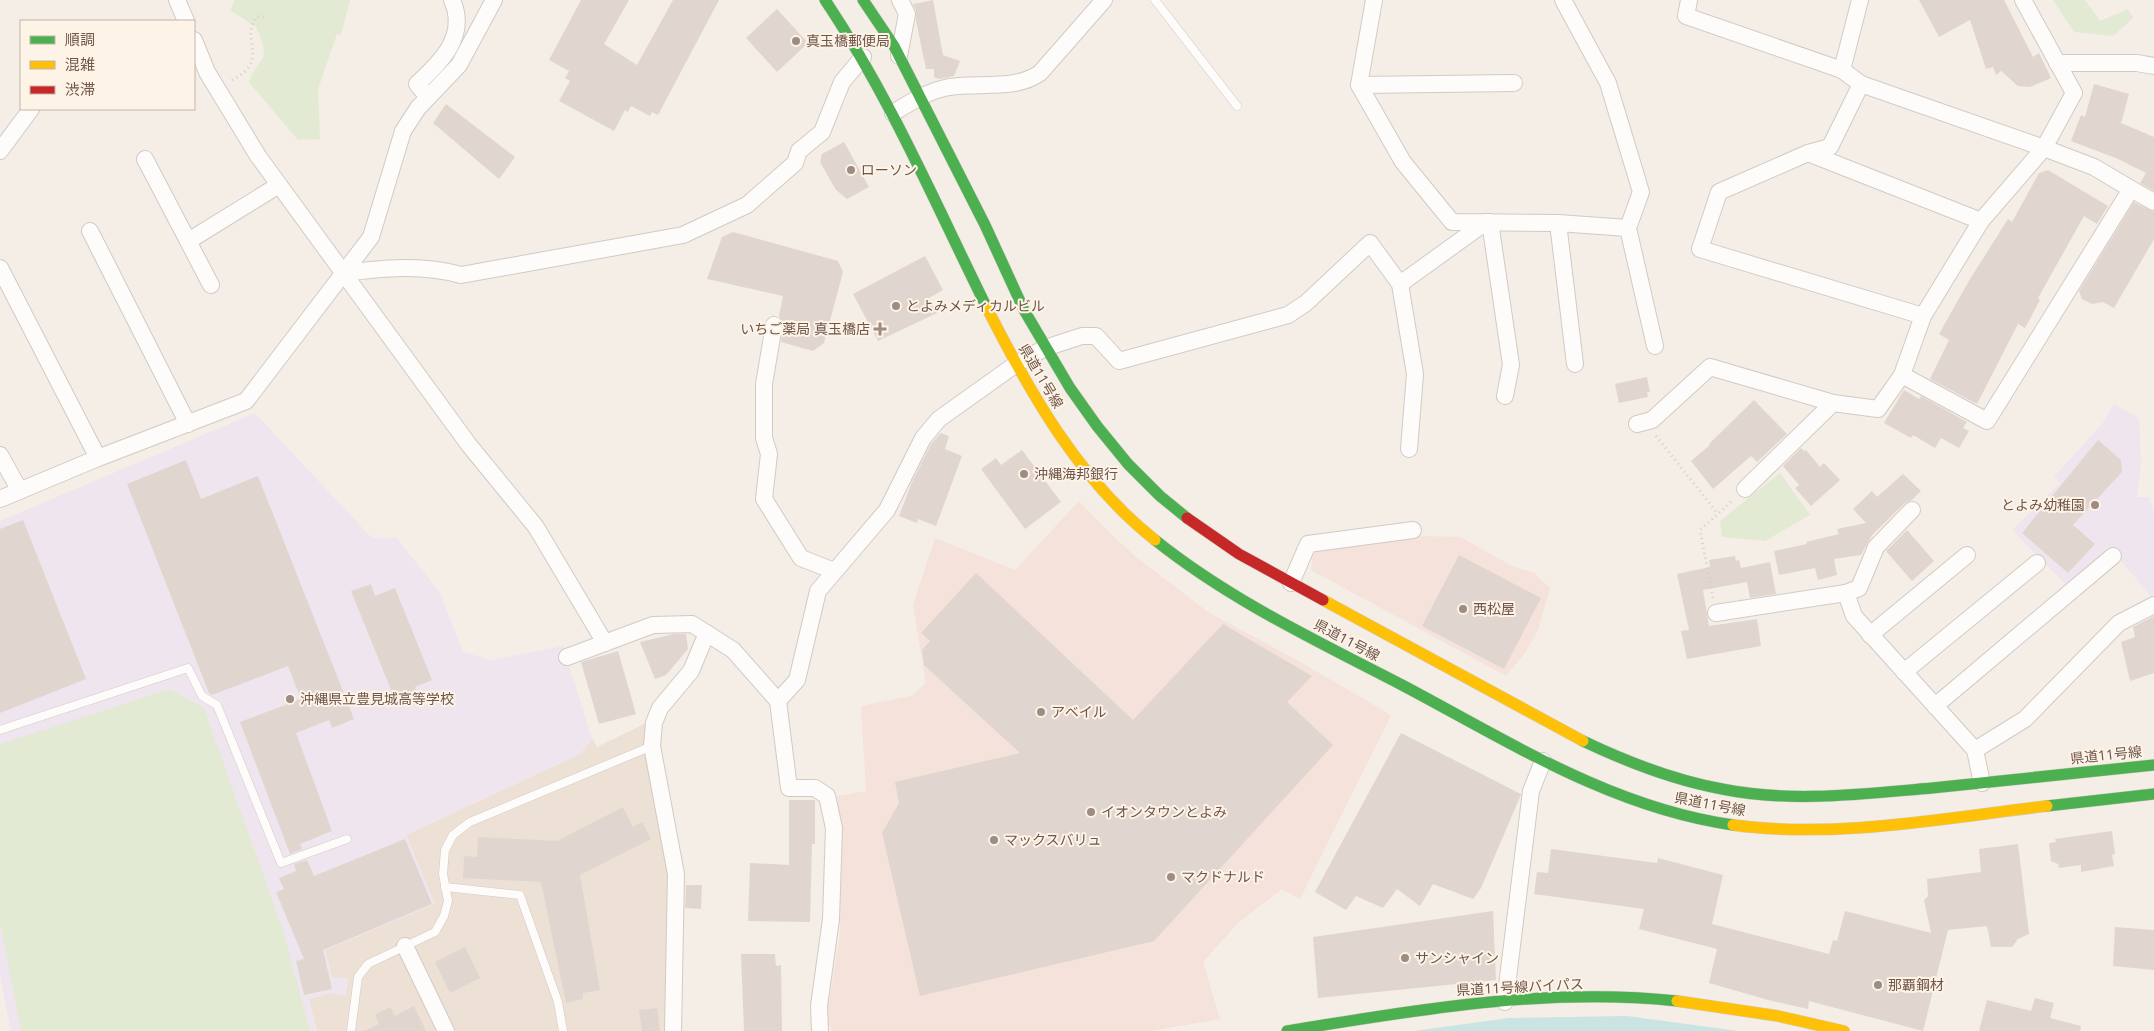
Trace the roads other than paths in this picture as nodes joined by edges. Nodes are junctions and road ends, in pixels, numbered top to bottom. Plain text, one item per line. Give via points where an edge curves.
1 (177, 0) edge
2 (452, 0) edge
3 (494, 0) edge
4 (825, 0) edge
5 (863, 0) edge
6 (900, 0) edge
7 (1104, 0) edge
8 (1155, 0) edge
9 (1374, 0) edge
10 (1563, 0) edge
11 (1689, 0) edge
12 (1860, 0) edge
13 (2023, 0) edge
14 (186, 20) edge
15 (195, 42) edge
16 (899, 56) junction
17 (863, 57) junction
18 (2058, 63) junction
19 (2154, 66) edge
20 (1842, 70) junction
21 (1514, 83) dead end
22 (1861, 84) junction
23 (1359, 85) junction
24 (920, 96) junction
25 (428, 97) junction
26 (1237, 106) dead end
27 (30, 110) edge
28 (893, 113) junction
29 (2044, 148) junction
30 (0, 152) edge
31 (1808, 153) junction
32 (145, 159) dead end
33 (279, 185) junction
34 (2131, 190) junction
35 (2154, 202) edge
36 (1488, 222) junction
37 (1982, 222) junction
38 (1558, 224) junction
39 (1628, 228) junction
40 (90, 231) dead end
41 (190, 240) junction
42 (0, 268) edge
43 (344, 273) junction
44 (1400, 284) junction
45 (212, 285) dead end
46 (1922, 316) junction
47 (774, 325) dead end
48 (1655, 346) dead end
49 (1045, 348) junction
50 (1016, 364) junction
51 (1575, 364) dead end
52 (1902, 375) junction
53 (1505, 396) dead end
54 (1833, 403) junction
55 (188, 424) junction
56 (1637, 424) dead end
57 (1409, 449) dead end
58 (0, 455) edge
59 (98, 458) junction
60 (1745, 489) road end
61 (20, 491) junction
62 (0, 499) edge
63 (1912, 510) dead end
64 (1413, 530) dead end
65 (1967, 555) dead end
66 (2113, 556) dead end
67 (2037, 563) dead end
68 (834, 571) junction
69 (1291, 583) junction
70 (1846, 593) junction
71 (2154, 605) edge
72 (1716, 613) road end
73 (707, 633) junction
74 (1870, 634) junction
75 (605, 643) junction
76 (567, 657) dead end
77 (1904, 672) junction
78 (778, 701) junction
79 (1935, 706) junction
80 (0, 730) edge
81 (652, 746) junction
82 (1975, 750) junction
83 (1543, 761) junction
84 (2154, 765) edge
85 (1982, 783) junction
86 (2154, 794) edge
87 (347, 839) dead end
88 (445, 887) junction
89 (405, 946) junction
90 (1505, 1002) junction
91 (351, 1031) edge
92 (446, 1031) edge
93 (563, 1031) edge
94 (672, 1031) edge
95 (820, 1031) edge
96 (1287, 1031) edge
97 (1844, 1031) edge

1 - 14 street
2 - 25 street via 458,24 452,45 439,64 417,84
3 - 25 street via 459,65
4 - 17 main road, 県道11号線
5 - 16 main road, 県道11号線
6 - 16 street via 908,14
7 - 24 street via 1040,73 1029,80 950,87
8 - 26 lane
9 - 23 street
10 - 39 street via 1608,83 1641,192
11 - 20 street via 1686,16
12 - 20 street
13 - 18 street
15 - 33 street via 216,88
16 - 24 main road, 県道11号線
17 - 28 main road, 県道11号線
17 - 43 street via 842,82 822,132 799,151 795,163 747,205 683,235 461,275 437,268 381,268
18 - 19 street
18 - 29 street via 2074,94
20 - 22 street
21 - 23 street
22 - 29 street
22 - 31 street via 1830,147
23 - 36 street via 1403,162 1452,222
24 - 28 street
24 - 49 main road, 県道11号線
25 - 43 street via 403,131 371,236
27 - 30 street
28 - 50 main road, 県道11号線
29 - 34 street via 2094,167
29 - 37 street
31 - 37 street
31 - 46 street via 1719,192 1700,249
32 - 41 street
33 - 41 street
33 - 43 street
34 - 35 street
34 - 52 street via 1987,421
36 - 38 street
36 - 44 street
36 - 53 street via 1511,366
37 - 46 street
38 - 39 street
38 - 51 street
39 - 48 street
40 - 55 street
41 - 45 street
42 - 59 street
43 - 55 street via 246,401
43 - 75 street via 469,445 536,527
44 - 49 street via 1370,243 1306,303 1288,315 1119,361 1096,336 1082,336
44 - 57 street via 1415,374
46 - 52 street
47 - 68 street via 764,384 764,438 769,454 764,499 801,558
49 - 50 street
49 - 69 main road, 県道11号線 via 1097,426 1160,496 1223,543
50 - 68 street via 939,419 923,438 887,510
50 - 83 main road, 県道11号線 via 1051,422 1091,478 1162,547 1203,576 1281,622
52 - 54 street via 1878,409
54 - 56 street via 1710,367 1652,420
54 - 60 street
55 - 59 street
58 - 61 street
59 - 61 street
61 - 62 street
63 - 70 street via 1876,547 1859,588
64 - 69 street via 1308,544
65 - 74 street
66 - 79 street
67 - 77 street
68 - 78 street via 818,591 797,680
69 - 85 main road, 県道11号線 via 1564,732 1616,757 1680,779 1746,793 1812,798
70 - 72 street
70 - 74 street via 1854,616
71 - 82 street via 2119,623 2025,719
73 - 75 street via 692,624 653,625
73 - 78 street via 733,650
73 - 81 street via 691,671 660,708 654,723
74 - 77 street
75 - 76 street
77 - 79 street
78 - 95 street via 790,788 815,788 827,796 834,828 831,919 819,1006
79 - 82 street
80 - 87 lane via 188,668 202,696 217,705 280,863
81 - 88 lane via 470,822 453,835 446,850
81 - 94 street via 676,874
82 - 85 street
83 - 86 main road, 県道11号線 via 1581,780 1652,807 1700,820 1765,829 1803,830 1913,822
83 - 90 street via 1531,791
84 - 85 main road, 県道11号線
88 - 89 lane via 448,901 435,932
88 - 93 lane via 520,895 558,1002
89 - 91 lane via 368,964 358,977
89 - 92 street
90 - 96 main road, 県道11号線バイパス via 1444,1006
90 - 97 main road, 県道11号線バイパス via 1570,997 1666,1001 1804,1021

